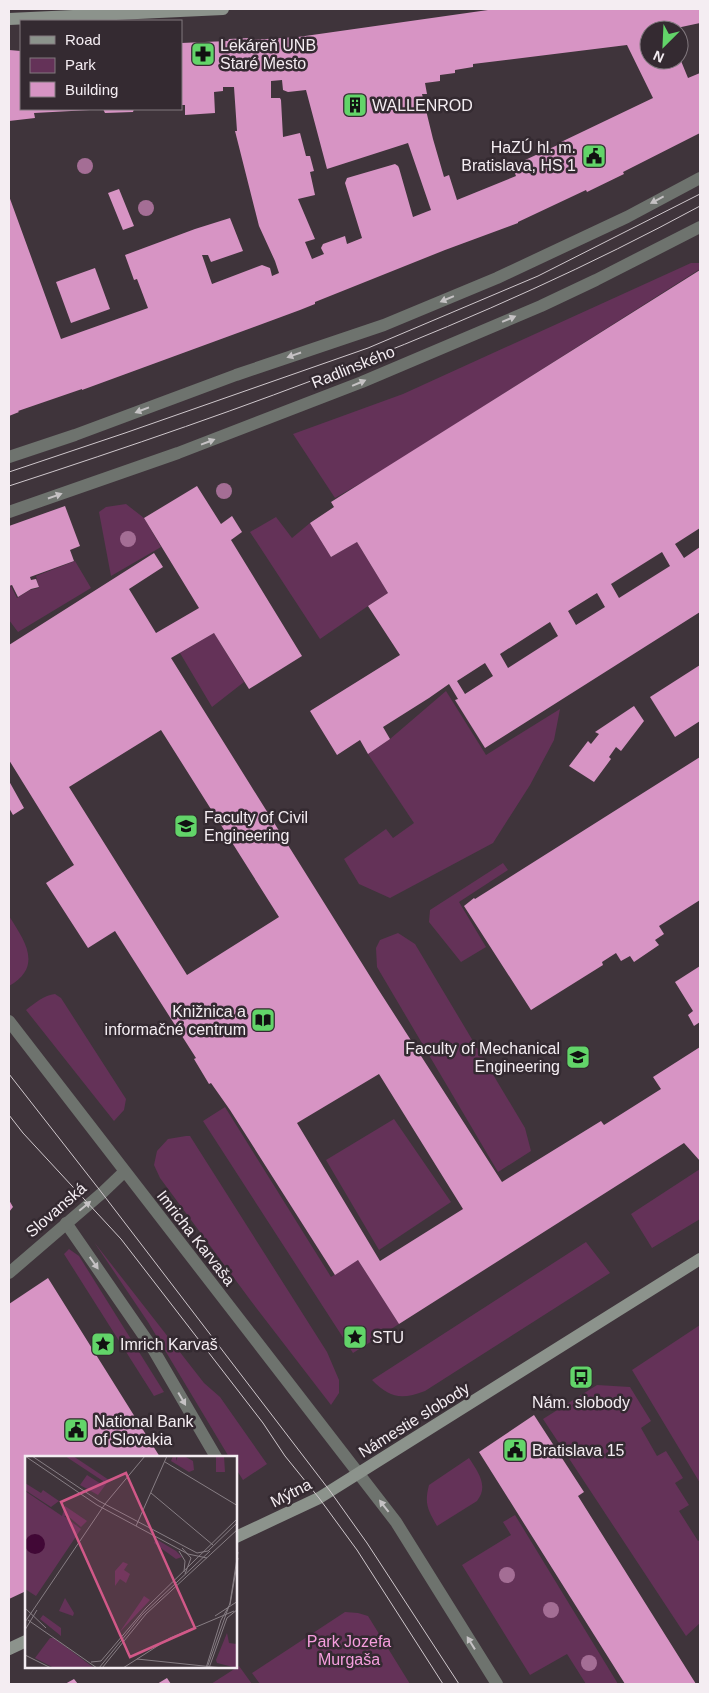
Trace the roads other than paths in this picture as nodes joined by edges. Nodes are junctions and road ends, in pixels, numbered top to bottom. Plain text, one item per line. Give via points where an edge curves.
1 (224, 9) edge
2 (9, 19) edge
3 (700, 178) edge
4 (700, 227) edge
5 (9, 457) edge
6 (9, 512) edge
7 (9, 1022) edge
8 (124, 1172) junction
9 (66, 1223) junction
10 (700, 1259) edge
11 (9, 1273) edge
12 (215, 1456) edge
13 (358, 1474) junction
14 (238, 1536) edge
15 (25, 1641) edge
16 (9, 1649) edge
17 (496, 1684) edge

1 - 2 main road
3 -> 5 street, Radlinského via 627,217 497,278 384,325
6 -> 4 street, Radlinského via 178,454 336,392 557,298
7 - 8 street, Imricha Karvaša
9 -> 8 street, Slovanská
8 - 13 street, Imricha Karvaša
9 - 11 street, Slovanská
9 -> 12 street via 153,1349
10 - 13 main road, Námestie slobody
13 - 14 main road, Mýtna via 319,1498
17 -> 13 street, Námestie slobody via 396,1522
15 - 16 main road

